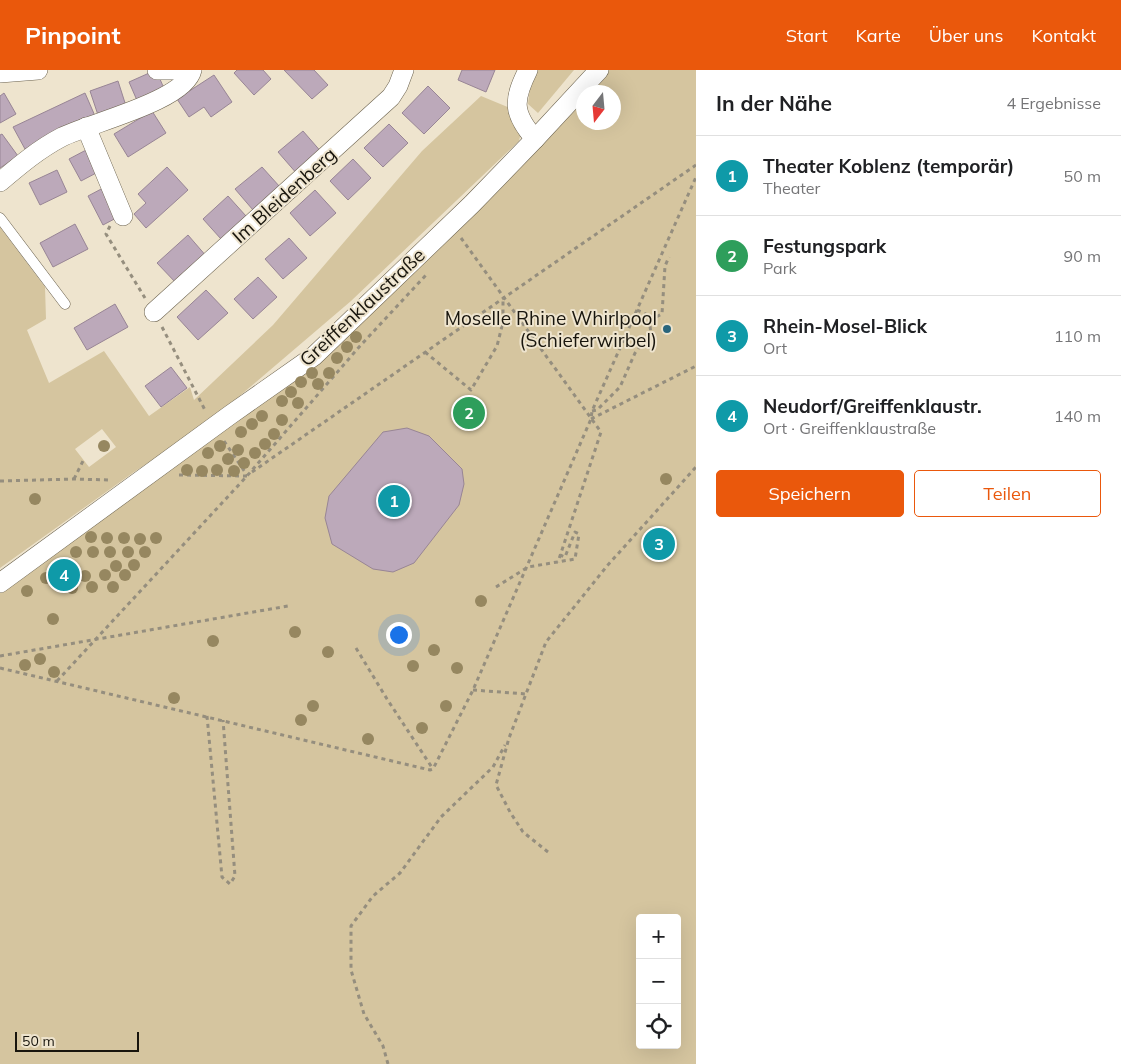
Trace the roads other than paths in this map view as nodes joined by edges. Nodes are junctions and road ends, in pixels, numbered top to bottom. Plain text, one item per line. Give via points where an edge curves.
1 (38, 70) edge
2 (157, 70) edge
3 (188, 70) edge
4 (192, 70) edge
5 (404, 70) edge
6 (528, 70) edge
7 (598, 70) edge
8 (0, 73) edge
9 (86, 127) junction
10 (535, 139) junction
11 (0, 182) edge
12 (123, 216) road end
13 (0, 218) edge
14 (65, 304) dead end
15 (150, 306) road end
16 (0, 583) edge

1 - 8 street
2 - 3 street
4 - 9 street via 186,82 152,103
5 - 15 street, Im Bleidenberg via 390,97
6 - 10 street via 516,110
7 - 10 street, Greiffenklaustraße
9 - 11 street via 38,152
9 - 12 street
10 - 16 street, Greiffenklaustraße via 314,356
13 - 14 lane

